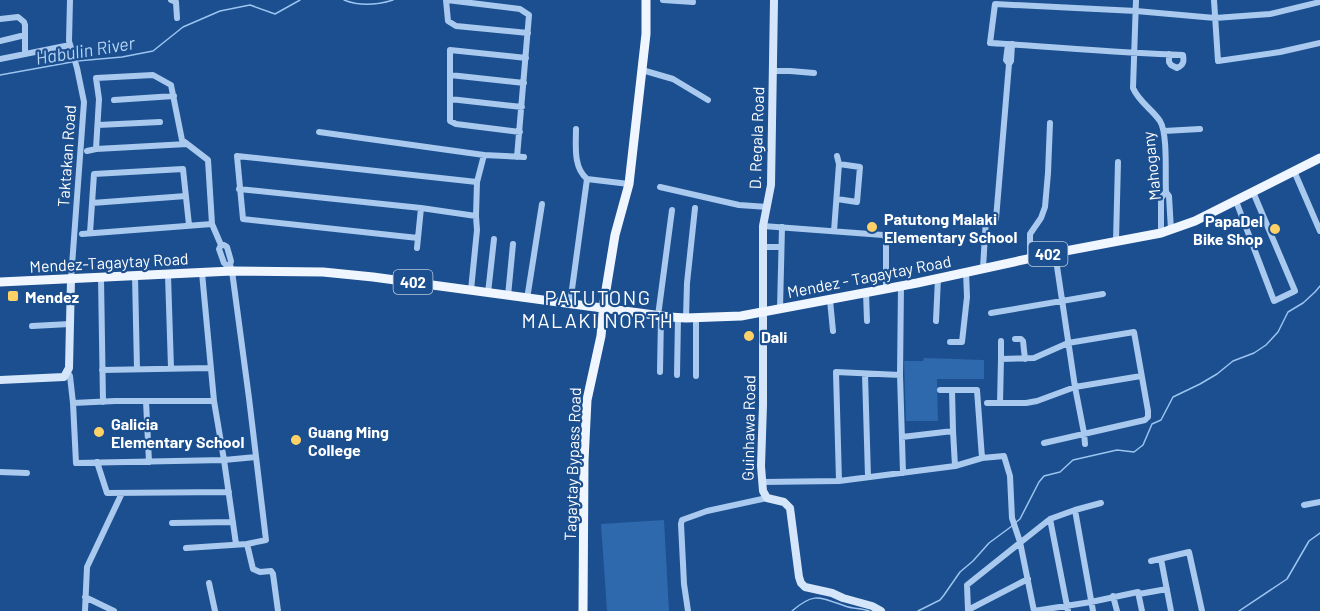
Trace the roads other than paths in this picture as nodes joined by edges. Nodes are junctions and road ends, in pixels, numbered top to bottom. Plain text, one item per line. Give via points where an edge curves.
1 (70, 0) edge
2 (171, 0) edge
3 (447, 0) edge
4 (646, 0) edge
5 (663, 0) edge
6 (774, 0) edge
7 (1087, 0) edge
8 (1136, 0) edge
9 (1214, 0) edge
10 (693, 2) dead end
11 (1318, 2) edge
12 (1016, 3) edge
13 (1051, 4) edge
14 (1087, 9) junction
15 (1136, 11) junction
16 (177, 18) dead end
17 (1215, 18) junction
18 (0, 19) edge
19 (528, 33) junction
20 (25, 35) junction
21 (0, 41) edge
22 (1320, 43) edge
23 (1010, 44) junction
24 (70, 45) junction
25 (1134, 53) junction
26 (25, 54) junction
27 (1169, 54) dead end
28 (526, 58) junction
29 (0, 59) edge
30 (642, 70) junction
31 (773, 71) junction
32 (814, 73) dead end
33 (450, 75) junction
34 (524, 84) junction
35 (174, 96) junction
36 (450, 99) junction
37 (114, 100) dead end
38 (708, 100) dead end
39 (522, 107) junction
40 (160, 122) dead end
41 (1050, 123) dead end
42 (98, 125) junction
43 (576, 129) dead end
44 (1200, 129) dead end
45 (1164, 131) junction
46 (320, 132) dead end
47 (520, 132) junction
48 (187, 144) junction
49 (96, 150) junction
50 (87, 151) dead end
51 (484, 155) junction
52 (837, 156) dead end
53 (1320, 158) edge
54 (1118, 162) dead end
55 (839, 164) junction
56 (1294, 171) junction
57 (587, 179) junction
58 (477, 182) junction
59 (629, 184) junction
60 (660, 187) dead end
61 (239, 189) junction
62 (1166, 192) junction
63 (1253, 192) junction
64 (186, 196) junction
65 (837, 199) junction
66 (1236, 201) junction
67 (92, 203) junction
68 (542, 204) dead end
69 (767, 207) junction
70 (421, 208) junction
71 (694, 208) dead end
72 (672, 210) dead end
73 (1161, 215) junction
74 (1170, 215) junction
75 (476, 216) junction
76 (212, 224) junction
77 (189, 225) junction
78 (763, 226) junction
79 (782, 227) junction
80 (1171, 230) junction
81 (834, 231) junction
82 (1320, 231) edge
83 (90, 233) junction
84 (1161, 233) junction
85 (82, 234) dead end
86 (418, 238) junction
87 (494, 239) dead end
88 (1116, 241) junction
89 (513, 244) dead end
90 (763, 247) junction
91 (417, 248) dead end
92 (781, 248) junction
93 (1055, 253) junction
94 (1030, 258) junction
95 (231, 268) junction
96 (983, 268) junction
97 (966, 272) junction
98 (202, 273) junction
99 (168, 275) junction
100 (135, 276) junction
101 (101, 278) junction
102 (938, 278) junction
103 (71, 279) junction
104 (0, 282) edge
105 (901, 286) junction
106 (886, 289) junction
107 (471, 290) junction
108 (866, 292) junction
109 (488, 293) junction
110 (1104, 294) dead end
111 (508, 296) junction
112 (527, 299) junction
113 (830, 300) junction
114 (1063, 300) junction
115 (570, 304) junction
116 (604, 309) junction
117 (780, 309) junction
118 (763, 312) junction
119 (991, 313) dead end
120 (659, 316) junction
121 (682, 318) junction
122 (696, 318) junction
123 (867, 321) dead end
124 (936, 321) dead end
125 (70, 324) junction
126 (32, 326) dead end
127 (833, 331) dead end
128 (1015, 339) dead end
129 (1001, 341) dead end
130 (950, 342) dead end
131 (1068, 343) junction
132 (1001, 359) junction
133 (1025, 359) junction
134 (211, 368) junction
135 (137, 369) junction
136 (171, 369) junction
137 (102, 370) junction
138 (660, 372) dead end
139 (68, 373) junction
140 (865, 374) junction
141 (676, 375) dead end
142 (900, 375) junction
143 (696, 376) dead end
144 (1142, 376) junction
145 (0, 380) edge
146 (1075, 387) junction
147 (940, 390) dead end
148 (952, 390) junction
149 (147, 401) junction
150 (214, 401) junction
151 (103, 402) junction
152 (73, 403) junction
153 (987, 403) dead end
154 (1000, 403) junction
155 (953, 431) junction
156 (1084, 433) junction
157 (902, 437) junction
158 (1044, 442) dead end
159 (1084, 444) dead end
160 (1012, 450) dead end
161 (1004, 456) junction
162 (256, 457) junction
163 (982, 458) junction
164 (224, 460) junction
165 (97, 462) junction
166 (148, 462) junction
167 (955, 466) junction
168 (0, 472) edge
169 (27, 472) dead end
170 (903, 473) junction
171 (868, 477) junction
172 (839, 481) junction
173 (762, 482) junction
174 (229, 492) junction
175 (122, 493) junction
176 (767, 498) junction
177 (1320, 502) edge
178 (1101, 503) dead end
179 (1304, 505) dead end
180 (1075, 510) junction
181 (1050, 519) junction
182 (233, 522) junction
183 (172, 523) dead end
184 (1020, 542) junction
185 (236, 544) junction
186 (247, 544) junction
187 (186, 548) dead end
188 (1161, 559) junction
189 (1151, 561) dead end
190 (1028, 579) junction
191 (209, 583) dead end
192 (1167, 589) junction
193 (1139, 594) junction
194 (1113, 596) junction
195 (85, 597) junction
196 (1091, 602) junction
197 (1067, 608) edge
198 (85, 611) edge
199 (114, 611) edge
200 (215, 611) edge
201 (278, 611) edge
202 (583, 611) edge
203 (687, 611) edge
204 (880, 611) edge
205 (1034, 611) edge
206 (1093, 611) edge
207 (1117, 611) edge
208 (1142, 611) edge
209 (1171, 611) edge
210 (1202, 611) edge

1 - 24 street, Taktakan Road
2 - 16 street via 176,2
3 - 19 street via 520,9 529,15
3 - 19 street via 448,21 456,26
4 - 30 main road, Tagaytay Bypass Road
5 - 10 street
6 - 31 street, D. Regala Road
7 - 14 street
8 - 15 street, Mahogany
9 - 17 street
11 - 17 street via 1270,14
12 - 13 street
12 - 23 street via 995,4 990,43
13 - 14 street
14 - 15 street
15 - 17 street
15 - 25 street, Mahogany
17 - 22 street via 1218,61
18 - 20 street via 18,17 24,22
19 - 28 street
20 - 21 street
20 - 26 street
23 - 25 street
23 - 96 street via 996,219 986,219
24 - 26 street
24 - 103 street, Taktakan Road via 84,102
25 - 27 street
25 - 45 street, Mahogany via 1136,96 1160,121
26 - 29 street
28 - 33 street via 450,50
28 - 34 street
30 - 38 street via 673,79
30 - 59 main road, Tagaytay Bypass Road
31 - 32 street
31 - 69 street, D. Regala Road via 771,185
33 - 34 street
33 - 36 street
34 - 39 street
35 - 37 street
35 - 42 street via 171,84 153,75 96,78
35 - 48 street via 182,140
36 - 39 street
36 - 47 street via 450,121 456,124
39 - 47 street
40 - 42 street
41 - 94 street via 1045,207 1030,234
42 - 49 street
43 - 57 street via 577,159 581,174
44 - 45 street
45 - 62 street, Mahogany
46 - 51 street
47 - 51 street via 521,157
48 - 49 street
48 - 76 street via 208,160
49 - 50 street
51 - 58 street
52 - 55 street
53 - 56 main road, Mendez - Tagaytay Road / 402
54 - 88 street
55 - 65 street
55 - 65 street via 860,167 856,202
56 - 63 main road, Mendez - Tagaytay Road / 402
56 - 82 street
57 - 59 street
57 - 115 street
58 - 61 street via 237,156
58 - 75 street
59 - 116 main road, Tagaytay Bypass Road via 615,235
60 - 69 street via 739,205
61 - 70 street
61 - 86 street via 243,219
62 - 73 street via 1161,198
62 - 74 street, Mahogany
63 - 66 main road, Mendez - Tagaytay Road / 402
63 - 66 street via 1295,291 1274,301
64 - 67 street
64 - 67 street via 183,169 94,174
64 - 77 street
65 - 81 street
66 - 80 main road, Mendez - Tagaytay Road / 402
67 - 83 street
68 - 112 street
69 - 78 street, D. Regala Road
70 - 75 street
70 - 86 street
71 - 121 street
72 - 120 street
73 - 74 street
73 - 84 street
74 - 80 street, Mahogany
75 - 107 street
76 - 77 street
76 - 95 street via 224,263
77 - 83 street
78 - 79 street
78 - 90 street, D. Regala Road
79 - 81 street
79 - 92 street
80 - 84 main road, Mendez - Tagaytay Road / 402
81 - 106 street via 886,238
83 - 85 street
84 - 88 main road, Mendez - Tagaytay Road / 402
86 - 91 street
87 - 109 street
88 - 93 main road, Mendez - Tagaytay Road / 402
89 - 111 street
90 - 92 street
90 - 118 street, D. Regala Road
92 - 117 street
93 - 94 main road, Mendez - Tagaytay Road / 402
93 - 114 street
94 - 96 main road, Mendez - Tagaytay Road / 402
95 - 98 main road, Mendez-Tagaytay Road / 402
95 - 107 main road, 402 via 346,273
95 - 162 street
96 - 97 main road, Mendez - Tagaytay Road / 402
97 - 102 main road, Mendez - Tagaytay Road / 402
97 - 130 street via 962,342
98 - 99 main road, Mendez-Tagaytay Road / 402
98 - 134 street
99 - 100 main road, Mendez-Tagaytay Road / 402
99 - 136 street
100 - 101 main road, Mendez-Tagaytay Road / 402
100 - 135 street
101 - 103 main road, Mendez-Tagaytay Road / 402
101 - 137 street
102 - 105 main road, Mendez - Tagaytay Road / 402
102 - 124 street
103 - 104 main road, Mendez-Tagaytay Road / 402
103 - 125 street
105 - 106 main road, Mendez - Tagaytay Road / 402
105 - 142 street
106 - 108 main road, Mendez - Tagaytay Road / 402
107 - 109 main road, 402
108 - 113 main road, Mendez - Tagaytay Road / 402
108 - 123 street
109 - 111 main road, 402
110 - 114 street
111 - 112 main road, 402
112 - 115 main road, 402
113 - 117 main road, Mendez - Tagaytay Road / 402
113 - 127 street
114 - 119 street
114 - 131 street
115 - 116 main road, 402
116 - 120 main road, 402
116 - 202 main road, Tagaytay Bypass Road via 586,410
117 - 118 main road, Mendez - Tagaytay Road / 402
118 - 122 main road, 402
118 - 173 street, Guinhawa Road
120 - 121 main road, 402
120 - 138 street
121 - 122 main road, 402
121 - 141 street
122 - 143 street
125 - 126 street
125 - 139 street
128 - 133 street via 1023,341
129 - 132 street
131 - 133 street
131 - 144 street via 1134,332
131 - 146 street
132 - 133 street
132 - 154 street
134 - 136 street
134 - 150 street
135 - 136 street
135 - 137 street
137 - 151 street
139 - 145 street via 64,377
139 - 152 street
140 - 142 street
140 - 171 street
140 - 172 street via 836,372
142 - 157 street
144 - 146 street
144 - 156 street via 1148,417
146 - 154 street via 1037,401
146 - 156 street
147 - 148 street
148 - 155 street
148 - 163 street via 977,390
149 - 150 street
149 - 151 street
149 - 166 street
150 - 164 street
151 - 152 street
152 - 165 street via 76,463
153 - 154 street
155 - 157 street
155 - 167 street
156 - 158 street
156 - 159 street
157 - 170 street
160 - 161 street
161 - 163 street
161 - 184 street via 1010,476 1012,518
162 - 164 street
162 - 186 street via 266,540
163 - 167 street
164 - 166 street
164 - 174 street
165 - 166 street
165 - 175 street via 106,493
167 - 170 street
168 - 169 street
170 - 171 street
171 - 172 street
172 - 173 street
173 - 176 street, Guinhawa Road
174 - 175 street
174 - 182 street
175 - 195 street via 87,567
176 - 203 street via 682,520
176 - 204 street, Guinhawa Road via 784,502 790,508 801,584
177 - 179 street
178 - 180 street
180 - 181 street
180 - 196 street
181 - 184 street
181 - 197 street
182 - 183 street
182 - 185 street
184 - 190 street
184 - 190 street via 967,585 968,610
185 - 186 street
185 - 187 street
186 - 201 street via 253,569 273,574
188 - 189 street
188 - 192 street
188 - 210 street via 1189,552
190 - 205 street
191 - 200 street
192 - 193 street
192 - 209 street
193 - 194 street
193 - 208 street
194 - 196 street
194 - 207 street
195 - 198 street
195 - 199 street
196 - 197 street
196 - 206 street
197 - 205 street

